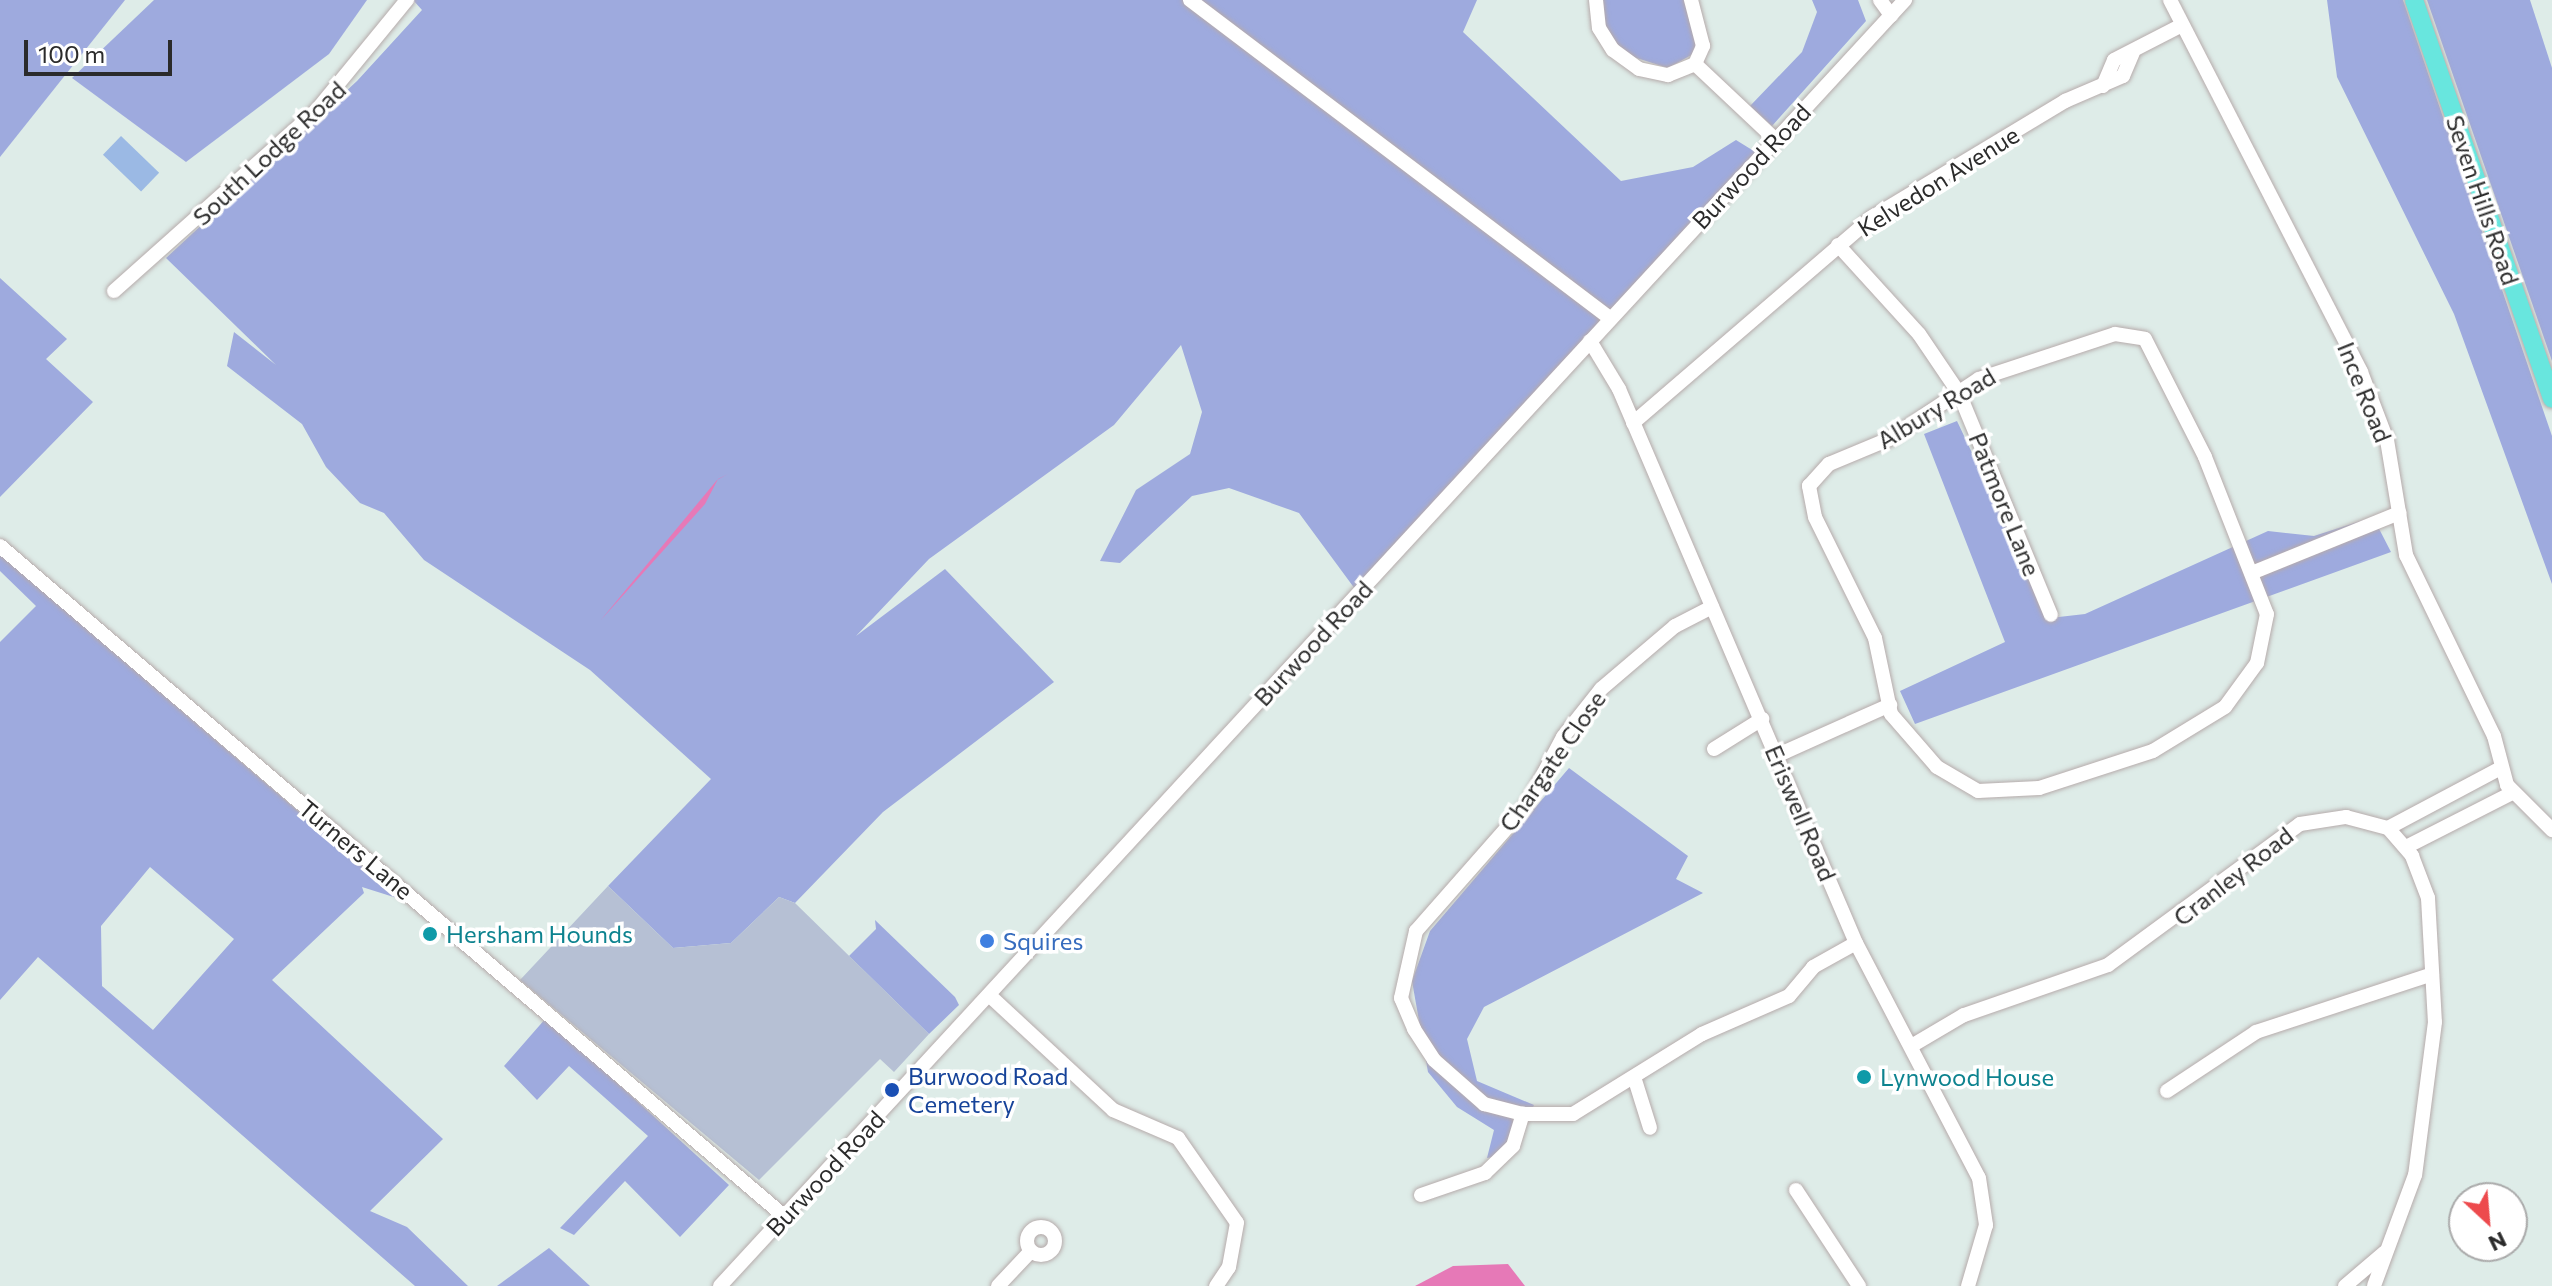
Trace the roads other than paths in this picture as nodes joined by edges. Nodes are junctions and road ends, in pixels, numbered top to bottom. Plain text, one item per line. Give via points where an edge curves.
1 (407, 0) edge
2 (1190, 0) edge
3 (1596, 0) edge
4 (1691, 0) edge
5 (1880, 0) edge
6 (1905, 0) edge
7 (2170, 0) edge
8 (2414, 0) edge
9 (1891, 15) junction
10 (2182, 25) junction
11 (1695, 64) junction
12 (1776, 140) junction
13 (1838, 245) junction
14 (114, 291) dead end
15 (1611, 319) junction
16 (1590, 341) junction
17 (1959, 393) junction
18 (2552, 399) edge
19 (1633, 423) junction
20 (2399, 513) junction
21 (0, 546) edge
22 (2254, 572) junction
23 (1712, 607) junction
24 (2051, 615) dead end
25 (1890, 705) junction
26 (1762, 719) junction
27 (1714, 749) dead end
28 (1778, 755) junction
29 (2501, 768) junction
30 (2512, 793) junction
31 (2388, 828) junction
32 (2552, 830) edge
33 (2406, 847) junction
34 (1856, 943) junction
35 (2432, 974) junction
36 (989, 995) junction
37 (1913, 1045) junction
38 (1635, 1080) junction
39 (2167, 1091) dead end
40 (1523, 1114) junction
41 (1650, 1128) dead end
42 (1796, 1190) dead end
43 (1421, 1195) dead end
44 (784, 1216) junction
45 (1031, 1251) dead end
46 (2385, 1251) junction
47 (720, 1286) edge
48 (998, 1286) edge
49 (1216, 1286) edge
50 (1859, 1286) edge
51 (1968, 1286) edge
52 (2345, 1286) edge
53 (2374, 1286) edge

1 - 14 street, South Lodge Road via 316,111
2 - 15 street
3 - 11 street via 1599,28 1629,63 1668,75
4 - 11 street via 1704,37
5 - 9 street
6 - 9 street, Burwood Road
7 - 10 street, Ince Road
8 - 18 main road, Seven Hills Road
9 - 12 street, Burwood Road
10 - 13 street, Kelvedon Avenue via 2133,53 2123,76 1943,172
10 - 20 street, Ince Road via 2361,372 2387,440
11 - 12 street
12 - 15 street, Burwood Road
13 - 17 street, Patmore Lane via 1919,334
13 - 19 street, Kelvedon Avenue
15 - 16 street, Burwood Road
16 - 19 street, Eriswell Road
16 - 36 street, Burwood Road
17 - 22 street, Albury Road via 1999,371 2115,334 2145,339
17 - 24 street, Patmore Lane
17 - 25 street, Albury Road via 1889,439 1829,464 1809,486 1815,517 1875,638
19 - 23 street, Eriswell Road
20 - 22 street
20 - 29 street, Ince Road via 2406,555 2494,736
21 - 44 street, Turners Lane
22 - 25 street via 2267,629 2248,680 2210,719 2118,765 2039,788 1978,791 1937,767
23 - 26 street, Eriswell Road
23 - 40 street, Chargate Close via 1675,626 1601,689 1563,737 1527,805 1409,946 1401,998 1434,1060 1484,1104
25 - 28 street
26 - 27 street
26 - 28 street, Eriswell Road
28 - 34 street, Eriswell Road
29 - 30 street, Ince Road
29 - 31 street
30 - 32 street, Ince Road
30 - 33 street
31 - 33 street
31 - 37 street, Cranley Road via 2346,817 2300,824 2108,965 1964,1015
33 - 35 street via 2428,898
34 - 37 street, Eriswell Road
34 - 38 street, Chargate Close via 1813,967 1789,996 1702,1034
35 - 39 street via 2256,1032
35 - 46 street via 2425,1127
36 - 44 street, Burwood Road
36 - 49 street via 1113,1110 1178,1138 1237,1223 1229,1267
37 - 51 street, Eriswell Road via 1986,1202
38 - 40 street, Chargate Close via 1573,1114
38 - 41 street
40 - 43 street via 1513,1146 1485,1173
42 - 50 street
44 - 47 street, Burwood Road
45 - 48 street
46 - 52 street
46 - 53 street

